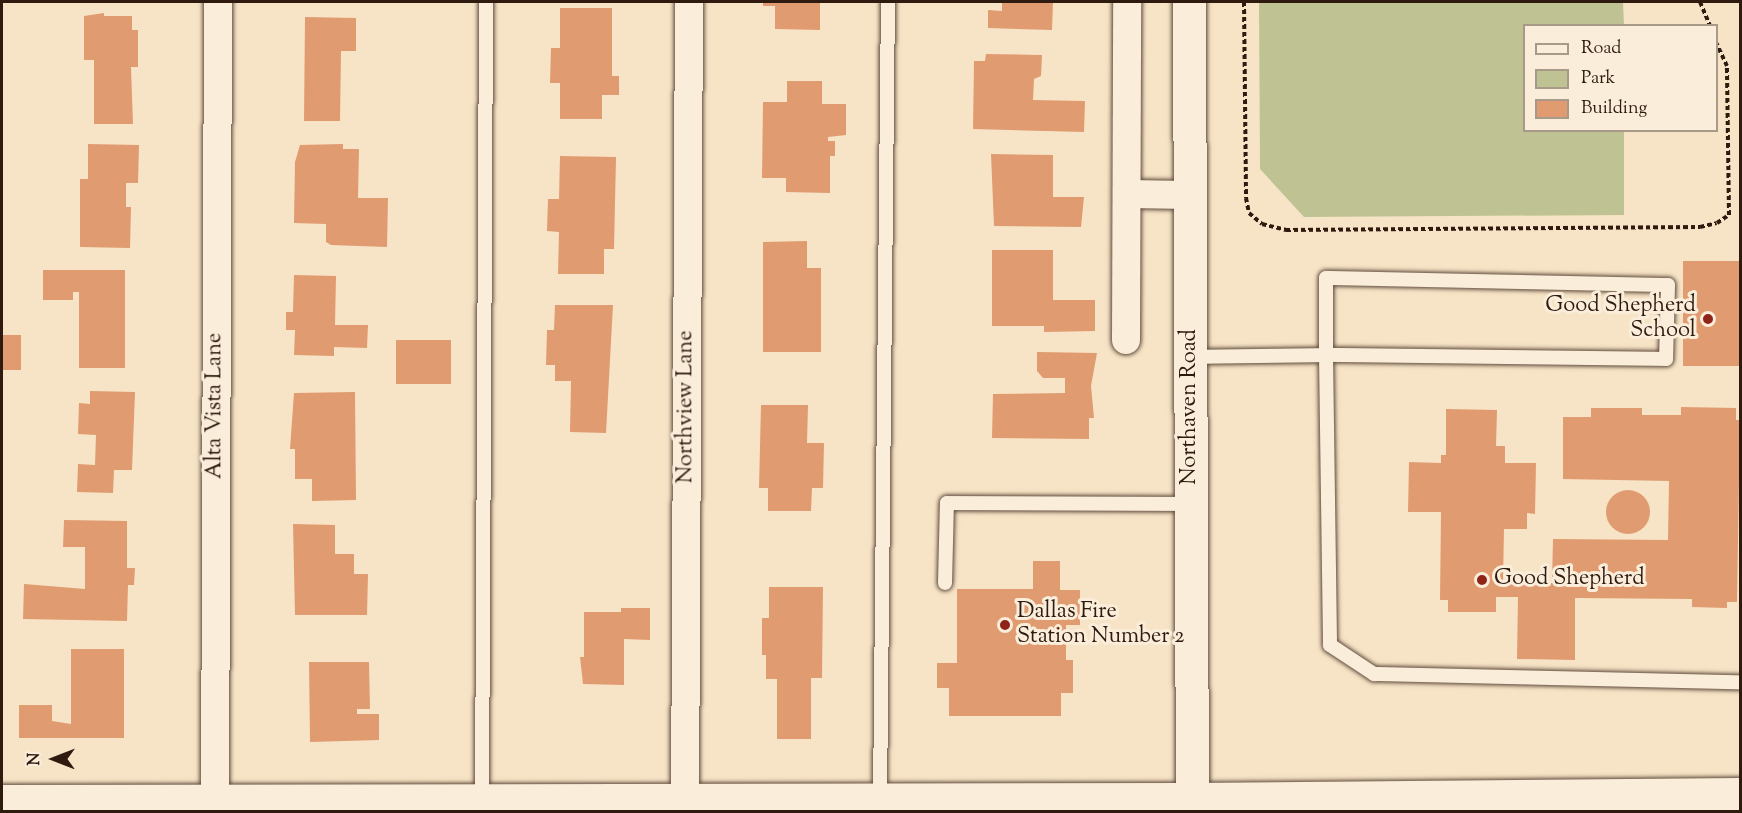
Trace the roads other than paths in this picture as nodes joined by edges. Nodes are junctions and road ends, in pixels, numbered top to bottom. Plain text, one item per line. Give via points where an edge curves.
1 (218, 2) edge
2 (486, 2) edge
3 (689, 2) edge
4 (888, 2) edge
5 (1127, 2) edge
6 (1189, 2) edge
7 (1127, 194) junction
8 (1190, 195) junction
9 (1126, 340) dead end
10 (1326, 355) junction
11 (1191, 357) junction
12 (1191, 504) junction
13 (945, 583) dead end
14 (1740, 682) edge
15 (1740, 794) edge
16 (482, 800) junction
17 (880, 800) junction
18 (2, 801) edge
19 (1192, 805) edge
20 (215, 806) edge
21 (318, 806) edge
22 (685, 806) edge
23 (739, 806) edge

1 - 20 street, Alta Vista Lane
2 - 16 lane
3 - 22 street, Northview Lane
4 - 17 lane
5 - 7 street
6 - 8 main road, Northaven Road
7 - 8 street
7 - 9 street
8 - 11 main road, Northaven Road
10 - 10 lane via 1326,279 1668,285 1666,359
10 - 11 lane
10 - 14 lane via 1330,645 1374,674
11 - 12 main road, Northaven Road
12 - 13 lane via 947,502
12 - 19 main road, Northaven Road
15 - 19 main road
16 - 21 main road
16 - 22 main road
17 - 19 main road
17 - 23 main road
18 - 20 main road
20 - 21 main road
22 - 23 main road

